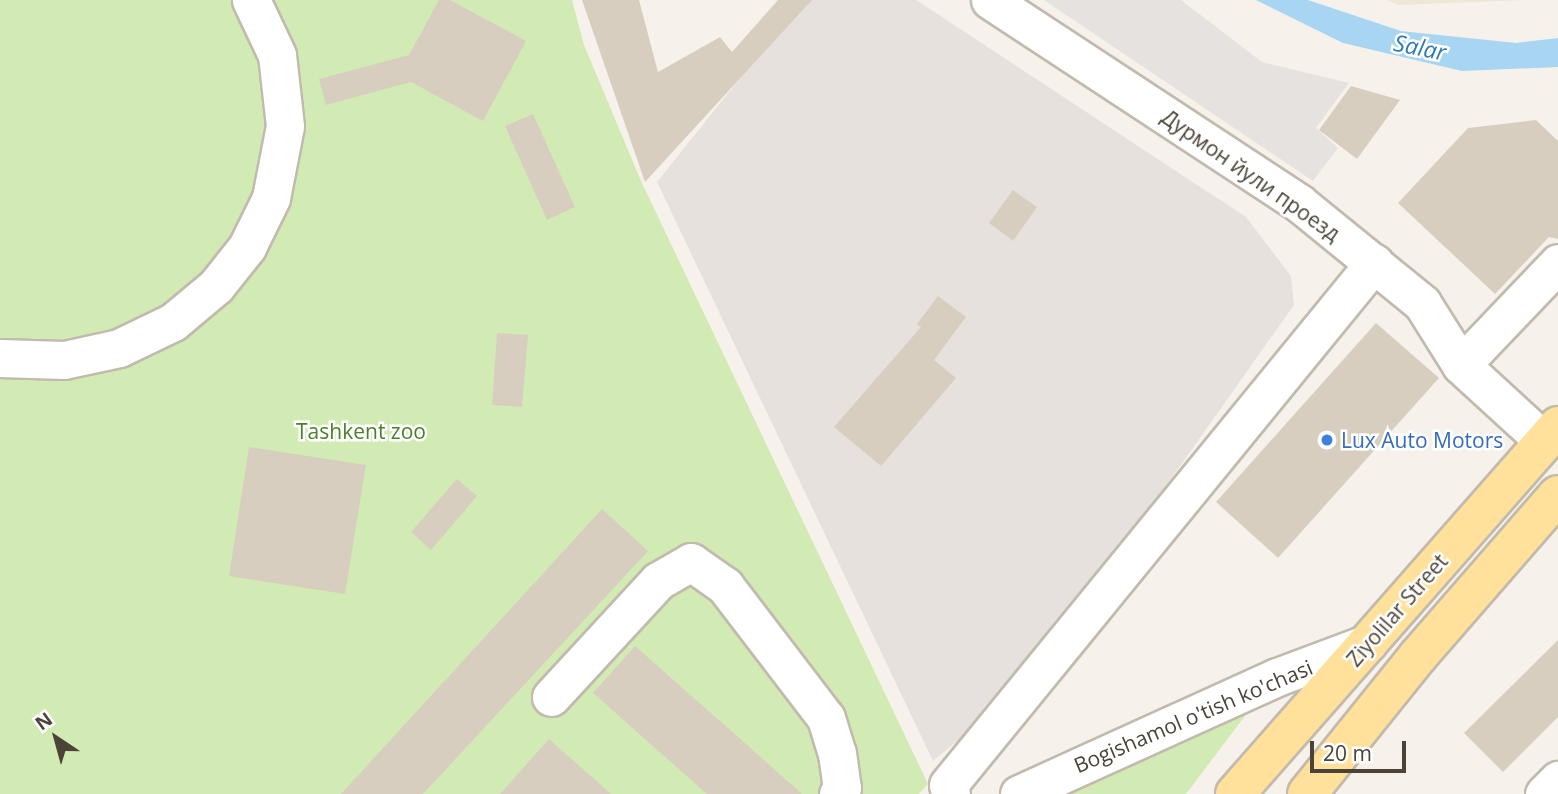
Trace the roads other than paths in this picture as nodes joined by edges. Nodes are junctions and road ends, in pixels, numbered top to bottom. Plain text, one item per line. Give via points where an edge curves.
1 (251, 0) edge
2 (990, 0) edge
3 (1374, 263) junction
4 (1558, 263) edge
5 (0, 358) edge
6 (1461, 365) junction
7 (1551, 434) edge
8 (1558, 495) edge
9 (1368, 643) junction
10 (551, 697) dead end
11 (1558, 780) edge
12 (838, 794) edge
13 (951, 794) edge
14 (1019, 794) edge
15 (1235, 794) edge
16 (1307, 794) edge
17 (1544, 794) edge

1 - 5 street via 277,55 285,126 271,198 247,247 216,286 173,322 119,348 64,360
2 - 3 street, Дурмон йули проезд via 1298,203
3 - 6 street, Дурмон йули проезд via 1422,303
3 - 13 street via 948,785
4 - 6 street
6 - 7 street, Дурмон йули проезд
7 - 9 main road, Ziyolilar Street
8 - 16 main road via 1418,656
9 - 14 street, Bogishamol o'tish ko'chasi via 1277,677
9 - 15 main road, Ziyolilar Street
10 - 12 street via 658,581 691,562 725,586 826,718 837,753 842,788
11 - 17 street

